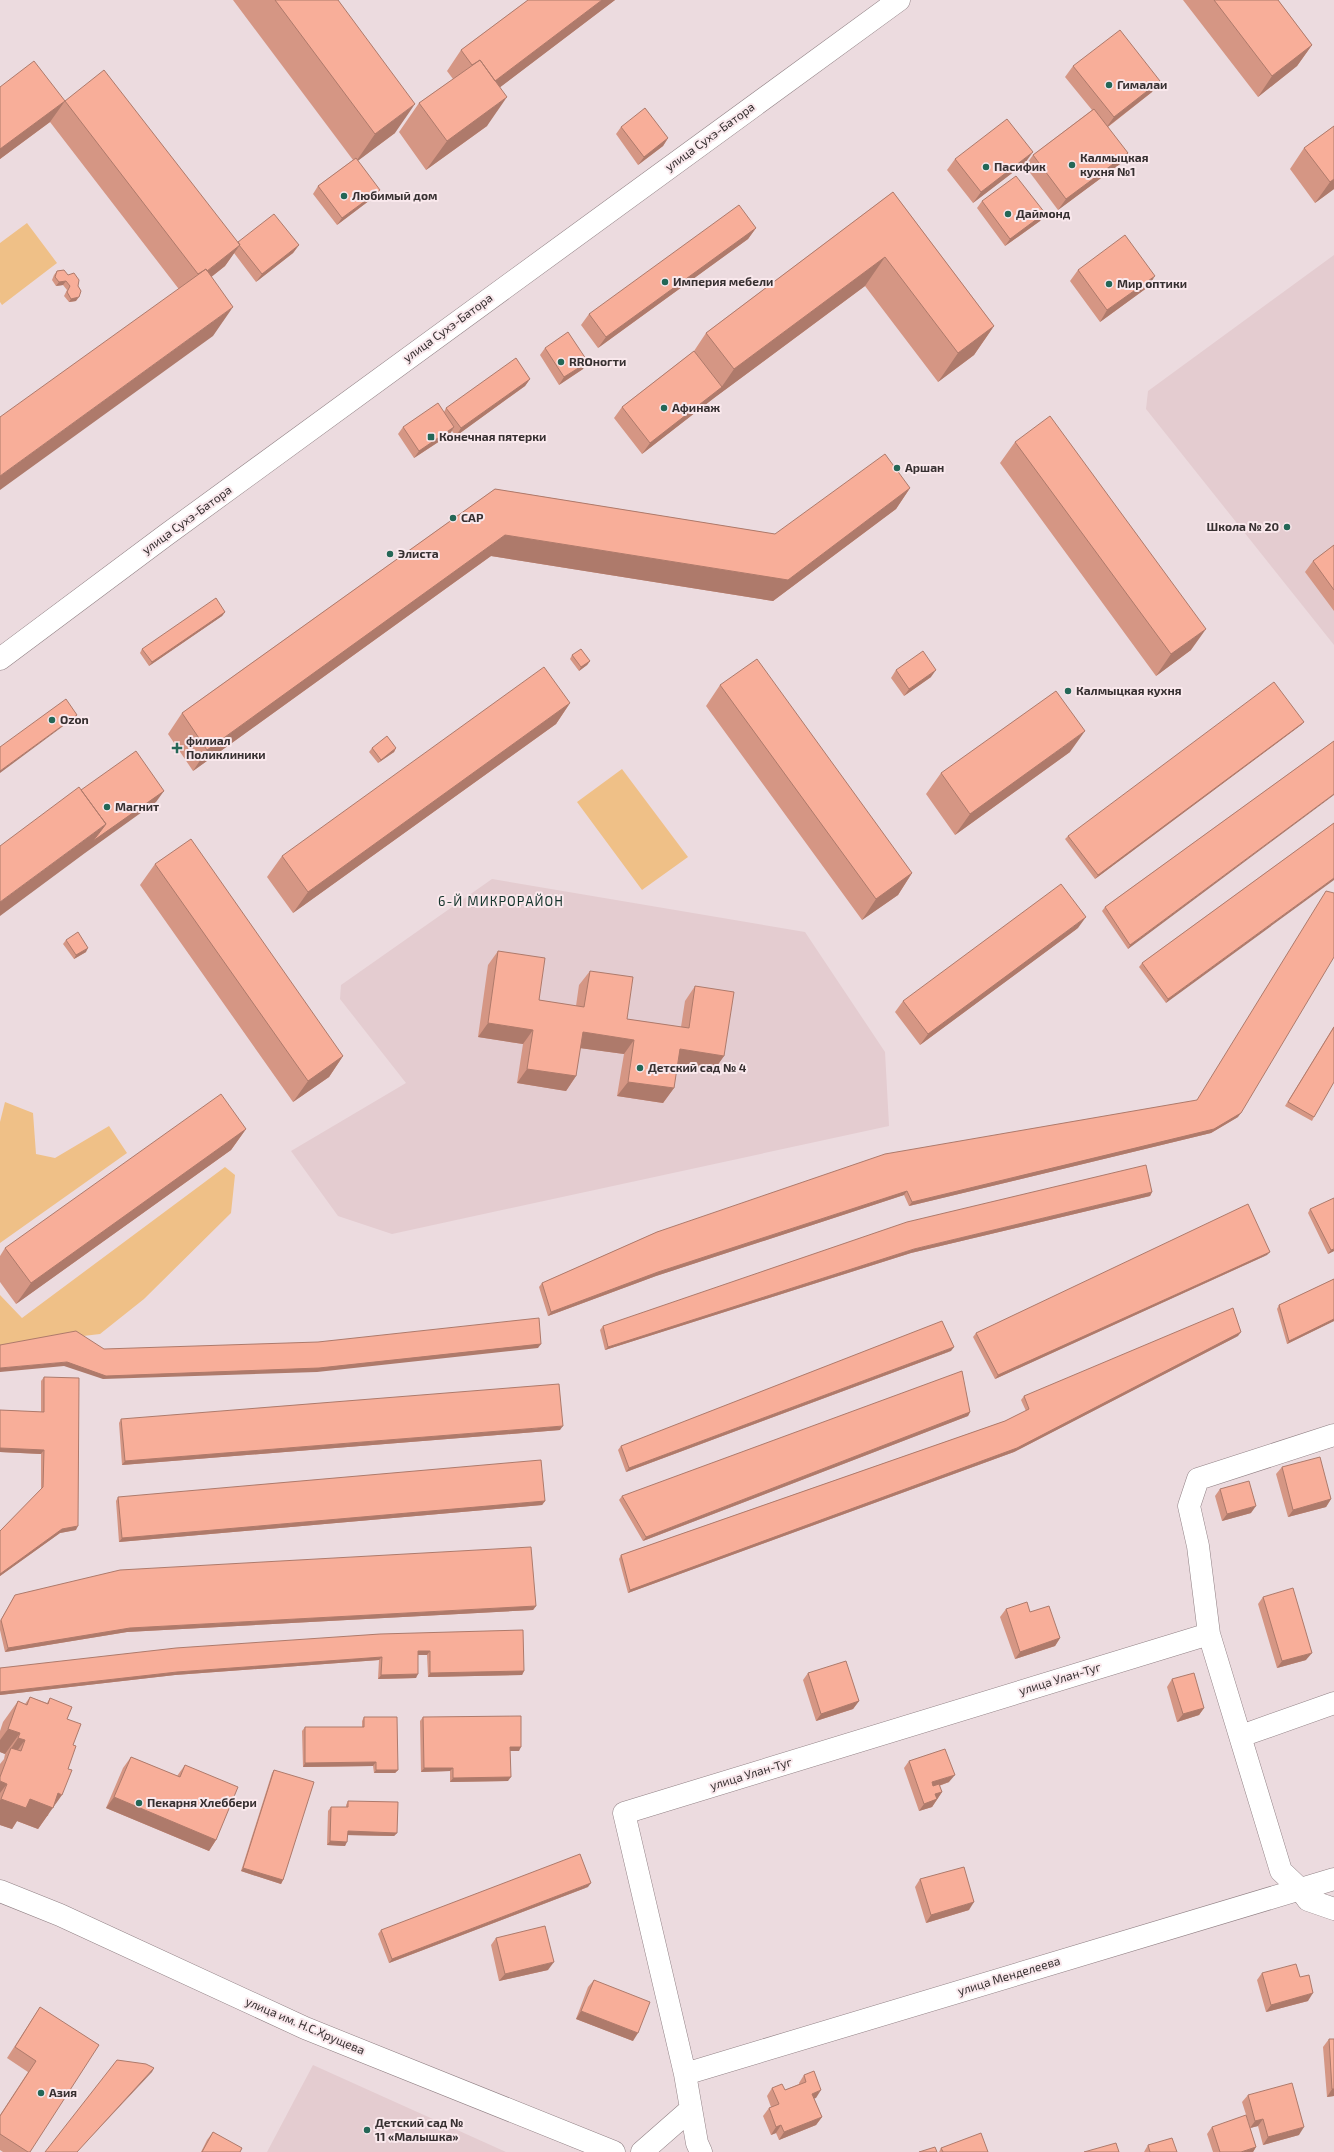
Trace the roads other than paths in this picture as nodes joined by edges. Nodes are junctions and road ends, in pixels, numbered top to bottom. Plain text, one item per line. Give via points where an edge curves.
1 (899, 0) edge
2 (0, 659) edge
3 (1334, 1435) edge
4 (1209, 1634) junction
5 (1334, 1703) edge
6 (1241, 1736) junction
7 (1334, 1879) edge
8 (1300, 1889) junction
9 (0, 1891) edge
10 (1334, 1909) edge
11 (685, 2074) junction
12 (691, 2109) junction
13 (614, 2152) edge
14 (642, 2152) edge
15 (701, 2152) edge

1 - 2 street, улица Сухэ-Батора
3 - 4 street via 1198,1479 1189,1506 1198,1546
4 - 6 street
4 - 11 street, улица Улан-Туг via 624,1813
5 - 6 street
6 - 8 street via 1281,1871
7 - 8 street, улица Менделеева
8 - 10 street via 1308,1900
8 - 11 street, улица Менделеева
9 - 13 street, улица им. Н.С.Хрущева via 60,1915 305,2028
11 - 12 street
12 - 14 street
12 - 15 street

